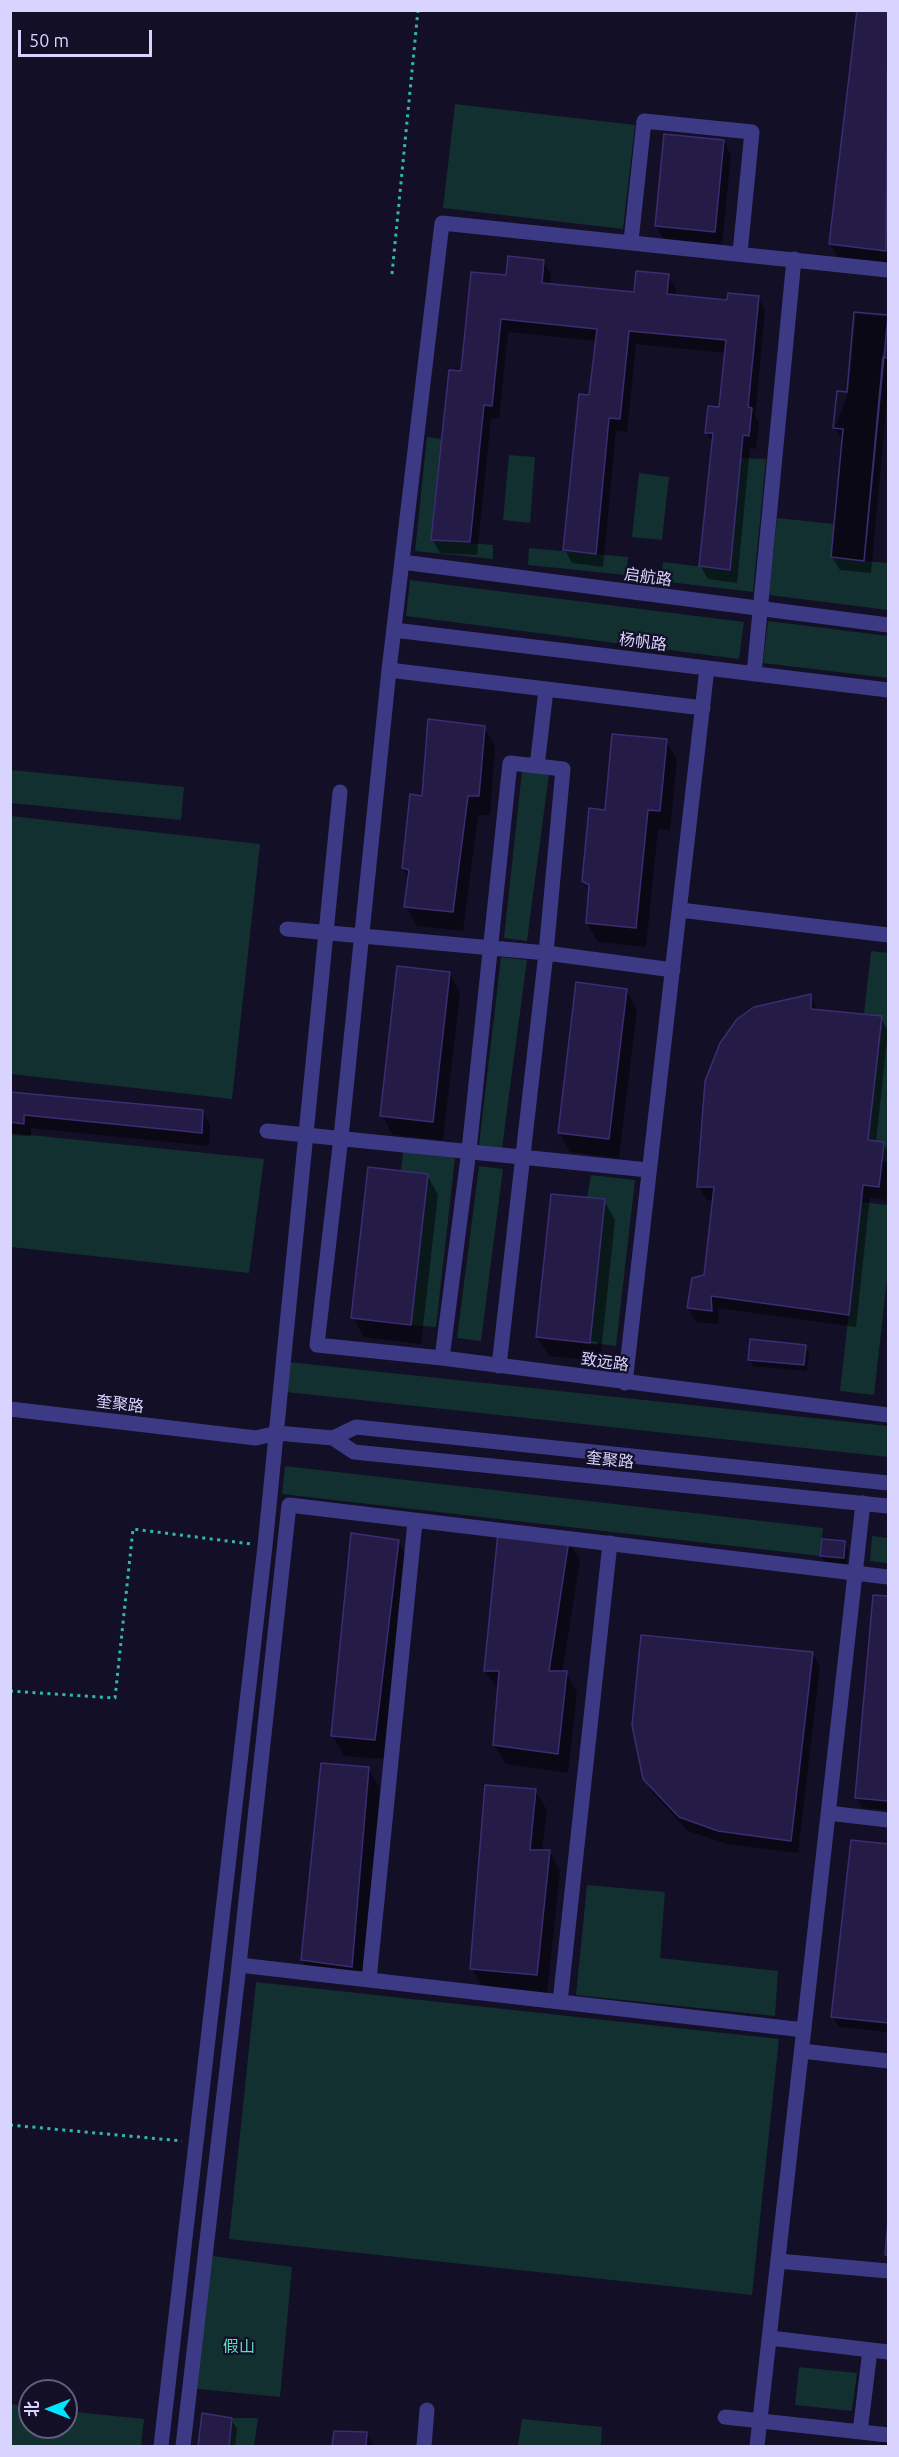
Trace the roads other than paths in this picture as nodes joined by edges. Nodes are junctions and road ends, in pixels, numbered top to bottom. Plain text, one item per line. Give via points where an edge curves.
1 (632, 241) junction
2 (740, 253) junction
3 (794, 259) junction
4 (888, 270) edge
5 (402, 562) junction
6 (761, 610) junction
7 (888, 625) edge
8 (394, 630) junction
9 (707, 668) junction
10 (389, 670) junction
11 (754, 674) junction
12 (546, 690) junction
13 (888, 690) edge
14 (703, 708) junction
15 (537, 766) junction
16 (340, 792) dead end
17 (680, 910) junction
18 (288, 929) dead end
19 (327, 933) junction
20 (888, 935) edge
21 (362, 937) junction
22 (491, 948) junction
23 (546, 953) junction
24 (673, 970) junction
25 (267, 1131) dead end
26 (307, 1134) junction
27 (341, 1137) junction
28 (468, 1150) junction
29 (522, 1156) junction
30 (648, 1170) junction
31 (442, 1358) junction
32 (499, 1366) junction
33 (625, 1383) junction
34 (10, 1409) edge
35 (888, 1415) edge
36 (277, 1432) junction
37 (333, 1438) junction
38 (888, 1483) edge
39 (863, 1503) junction
40 (888, 1506) edge
41 (415, 1522) junction
42 (610, 1543) junction
43 (854, 1573) junction
44 (888, 1577) edge
45 (828, 1813) junction
46 (888, 1820) edge
47 (239, 1965) junction
48 (369, 1980) junction
49 (560, 2002) junction
50 (804, 2030) junction
51 (802, 2051) junction
52 (888, 2061) edge
53 (778, 2261) junction
54 (888, 2271) edge
55 (770, 2338) junction
56 (870, 2350) junction
57 (888, 2352) edge
58 (427, 2410) dead end
59 (725, 2417) dead end
60 (759, 2421) junction
61 (861, 2432) junction
62 (888, 2435) edge
63 (161, 2446) edge
64 (183, 2446) edge
65 (424, 2446) edge
66 (757, 2446) edge

1 - 2 street
1 - 2 street via 644,121 752,132
1 - 5 street via 442,223
2 - 3 street
3 - 4 street
3 - 6 street
5 - 6 street, 启航路
5 - 8 street
6 - 7 street, 启航路
6 - 11 street
8 - 9 street, 杨帆路
8 - 10 street
9 - 11 street, 杨帆路
9 - 14 street
10 - 12 street
10 - 21 street
11 - 13 street, 杨帆路
12 - 14 street
12 - 15 street
14 - 17 street
15 - 22 street via 510,763
15 - 23 street via 563,769
16 - 19 street
17 - 20 street
17 - 24 street
18 - 19 street
19 - 21 street
19 - 26 street
21 - 22 street
21 - 27 street
22 - 23 street
22 - 28 street
23 - 24 street
23 - 29 street
24 - 30 street
25 - 26 street
26 - 27 street
26 - 36 street
27 - 28 street
27 - 31 street, 致远路 via 317,1345
28 - 29 street
28 - 31 street
29 - 30 street
29 - 32 street
30 - 33 street
31 - 32 street, 致远路
32 - 33 street, 致远路
33 - 35 street, 致远路
34 - 36 street, 奎聚路 via 256,1437
36 - 37 street, 奎聚路
36 - 63 street
37 - 38 street, 奎聚路 via 356,1426
37 - 39 street, 奎聚路 via 354,1452
39 - 40 street, 奎聚路
39 - 43 street
41 - 42 street
41 - 47 street via 289,1505
41 - 48 street
42 - 43 street
42 - 49 street
43 - 44 street
43 - 45 street
45 - 46 street
45 - 50 street
47 - 48 street
47 - 64 street
48 - 49 street
49 - 50 street
50 - 51 street
51 - 52 street
51 - 53 street
53 - 54 street
53 - 55 street
55 - 56 street
55 - 60 street
56 - 57 street
56 - 61 street
58 - 65 street
59 - 60 street
60 - 61 street
60 - 66 street
61 - 62 street

